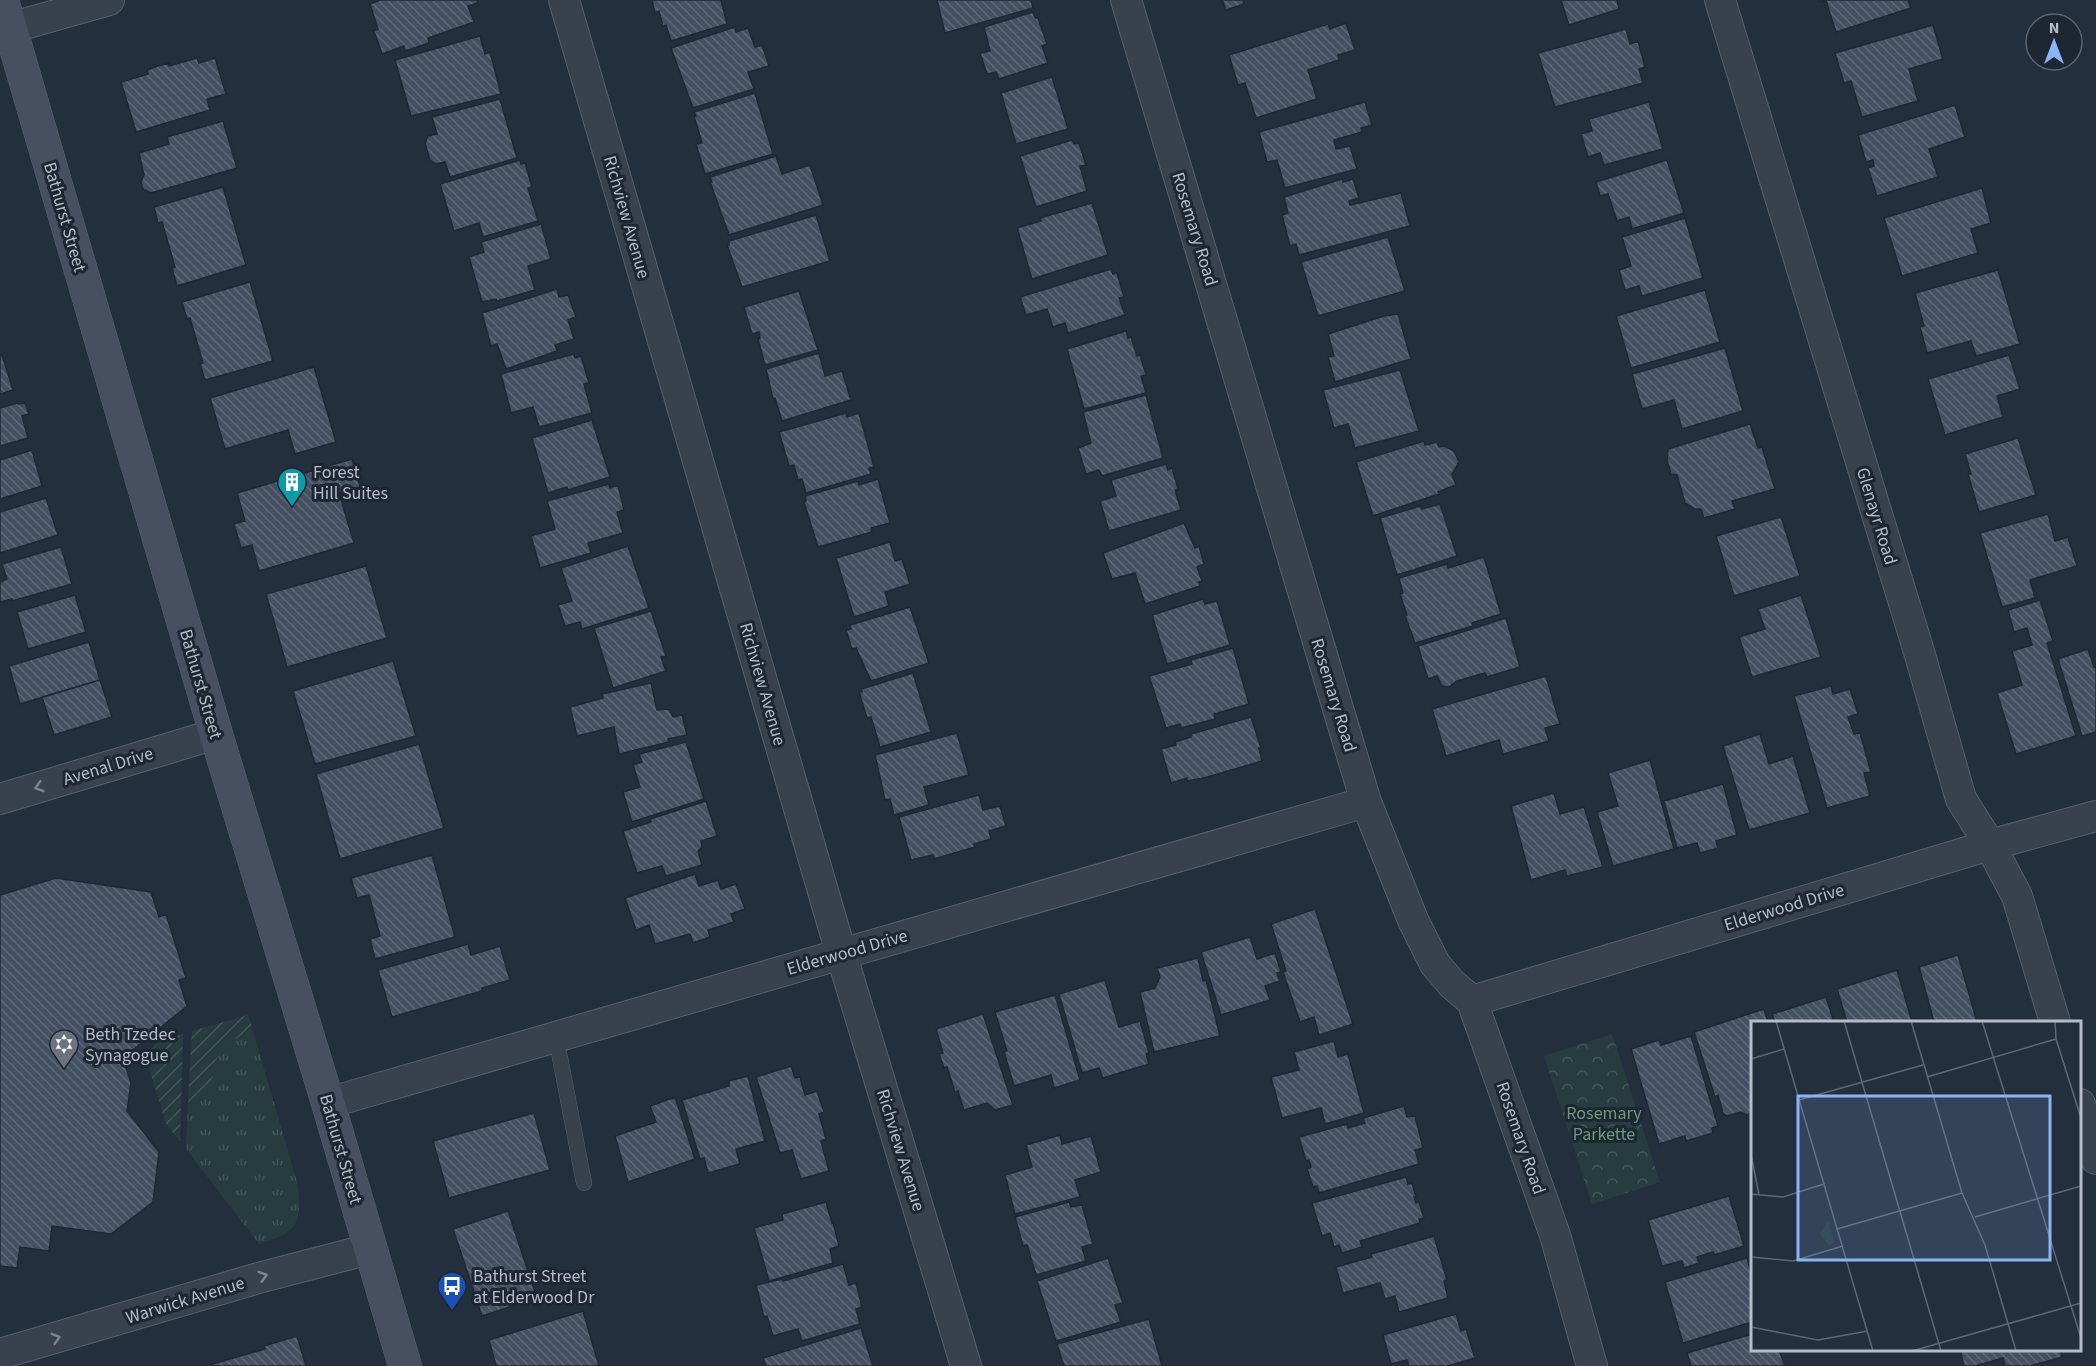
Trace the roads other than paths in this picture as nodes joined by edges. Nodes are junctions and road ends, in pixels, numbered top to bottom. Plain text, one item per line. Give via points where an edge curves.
1 (109, 0) edge
2 (564, 0) edge
3 (1126, 0) edge
4 (1720, 0) edge
5 (6, 14) edge
6 (216, 734) junction
7 (0, 799) edge
8 (1366, 802) junction
9 (2096, 816) edge
10 (1989, 845) junction
11 (841, 953) junction
12 (1472, 1001) junction
13 (2054, 1021) edge
14 (556, 1037) junction
15 (328, 1103) junction
16 (2081, 1110) edge
17 (2096, 1159) edge
18 (584, 1183) dead end
19 (370, 1249) junction
20 (0, 1354) edge
21 (405, 1366) edge
22 (966, 1366) edge
23 (1593, 1366) edge

1 - 5 street
2 - 11 street, Richview Avenue
3 - 8 street, Rosemary Road
4 - 10 street, Glenayr Road via 1961,799
5 - 6 main road, Bathurst Street
6 -> 7 street, Avenal Drive
6 - 15 main road, Bathurst Street
8 - 11 street, Elderwood Drive
8 - 12 street, Rosemary Road via 1435,964
9 - 10 street, Elderwood Drive
10 - 12 street, Elderwood Drive
10 - 13 street, Glenayr Road via 2016,896
11 - 14 street, Elderwood Drive
11 - 22 street, Richview Avenue
12 - 23 street, Rosemary Road via 1555,1235
14 - 15 street, Elderwood Drive
14 - 18 lane
15 - 19 main road, Bathurst Street
16 - 17 street
20 -> 19 street, Warwick Avenue
19 - 21 main road, Bathurst Street

